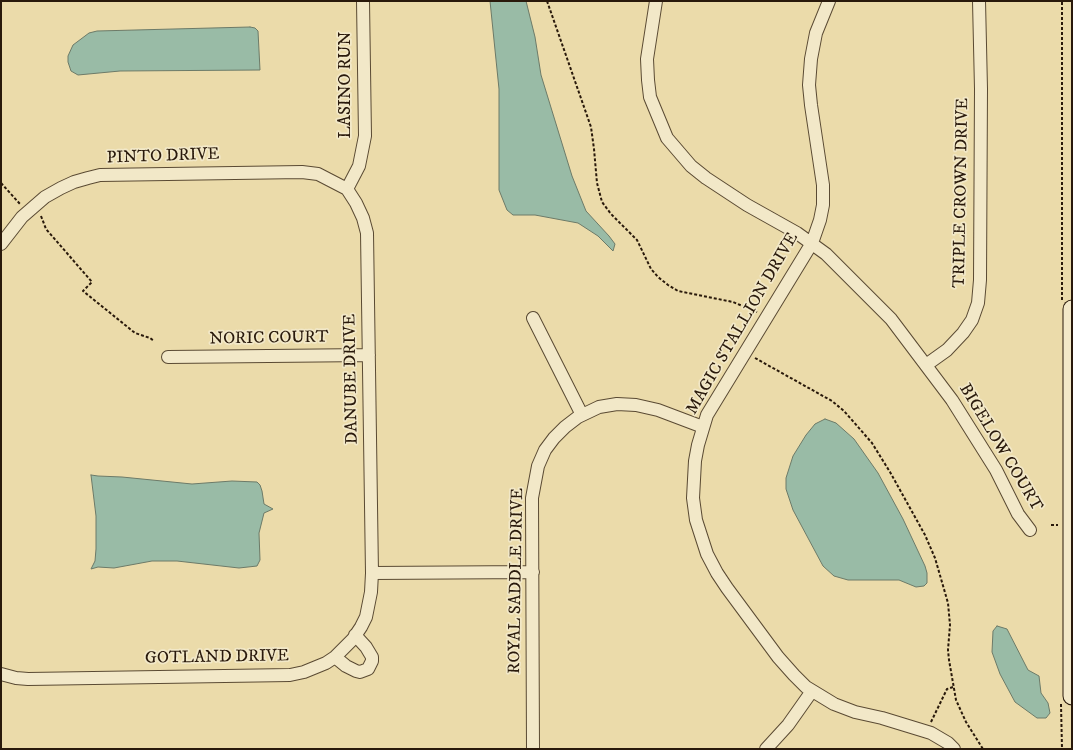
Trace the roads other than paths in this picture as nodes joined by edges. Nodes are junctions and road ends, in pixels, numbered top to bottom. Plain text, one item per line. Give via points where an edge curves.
1 (363, 1) edge
2 (656, 1) edge
3 (829, 1) edge
4 (979, 1) edge
5 (347, 189) junction
6 (812, 243) junction
7 (1, 244) edge
8 (1072, 309) edge
9 (533, 318) dead end
10 (1072, 322) edge
11 (369, 355) junction
12 (168, 356) dead end
13 (926, 365) junction
14 (582, 415) junction
15 (703, 427) junction
16 (1030, 530) dead end
17 (532, 572) junction
18 (372, 573) junction
19 (355, 635) junction
20 (335, 657) junction
21 (1, 674) edge
22 (812, 691) junction
23 (1072, 696) edge
24 (533, 749) edge
25 (766, 749) edge
26 (954, 749) edge

1 - 5 street, LASINO RUN via 365,136 358,166
2 - 6 street, BIGELOW COURT via 648,59 648,80 650,97 668,138 691,166 706,178
3 - 6 street, MAGIC STALLION DRIVE via 816,33 809,84 823,186 823,205
4 - 13 street, TRIPLE CROWN DRIVE via 981,89 978,303 972,320 963,333 940,356
5 - 7 street, PINTO DRIVE via 318,174 302,172 100,175 74,182 45,197 22,217
5 - 11 street, DANUBE DRIVE via 363,218 367,233
6 - 13 street, BIGELOW COURT via 891,319
6 - 15 street, MAGIC STALLION DRIVE via 707,415
8 - 10 street
9 - 14 street
10 - 23 street
11 - 12 street, NORIC COURT
11 - 18 street, DANUBE DRIVE
13 - 16 street, BIGELOW COURT via 972,430 1018,514
14 - 15 street, ROYAL SADDLE DRIVE via 600,407 636,404
14 - 17 street, ROYAL SADDLE DRIVE via 554,438 538,466 532,498
15 - 22 street, MAGIC STALLION DRIVE via 695,461 693,498 696,520 707,554 727,588 778,657 794,676
17 - 18 street
17 - 24 street, ROYAL SADDLE DRIVE
18 - 19 street, GOTLAND DRIVE via 372,592 366,617
19 - 20 street, GOTLAND DRIVE
19 - 20 street via 372,657 368,669 356,671
20 - 21 street, GOTLAND DRIVE via 316,668 290,675 16,678
22 - 25 street via 788,725
22 - 26 street, MAGIC STALLION DRIVE via 834,704 855,712 927,732

